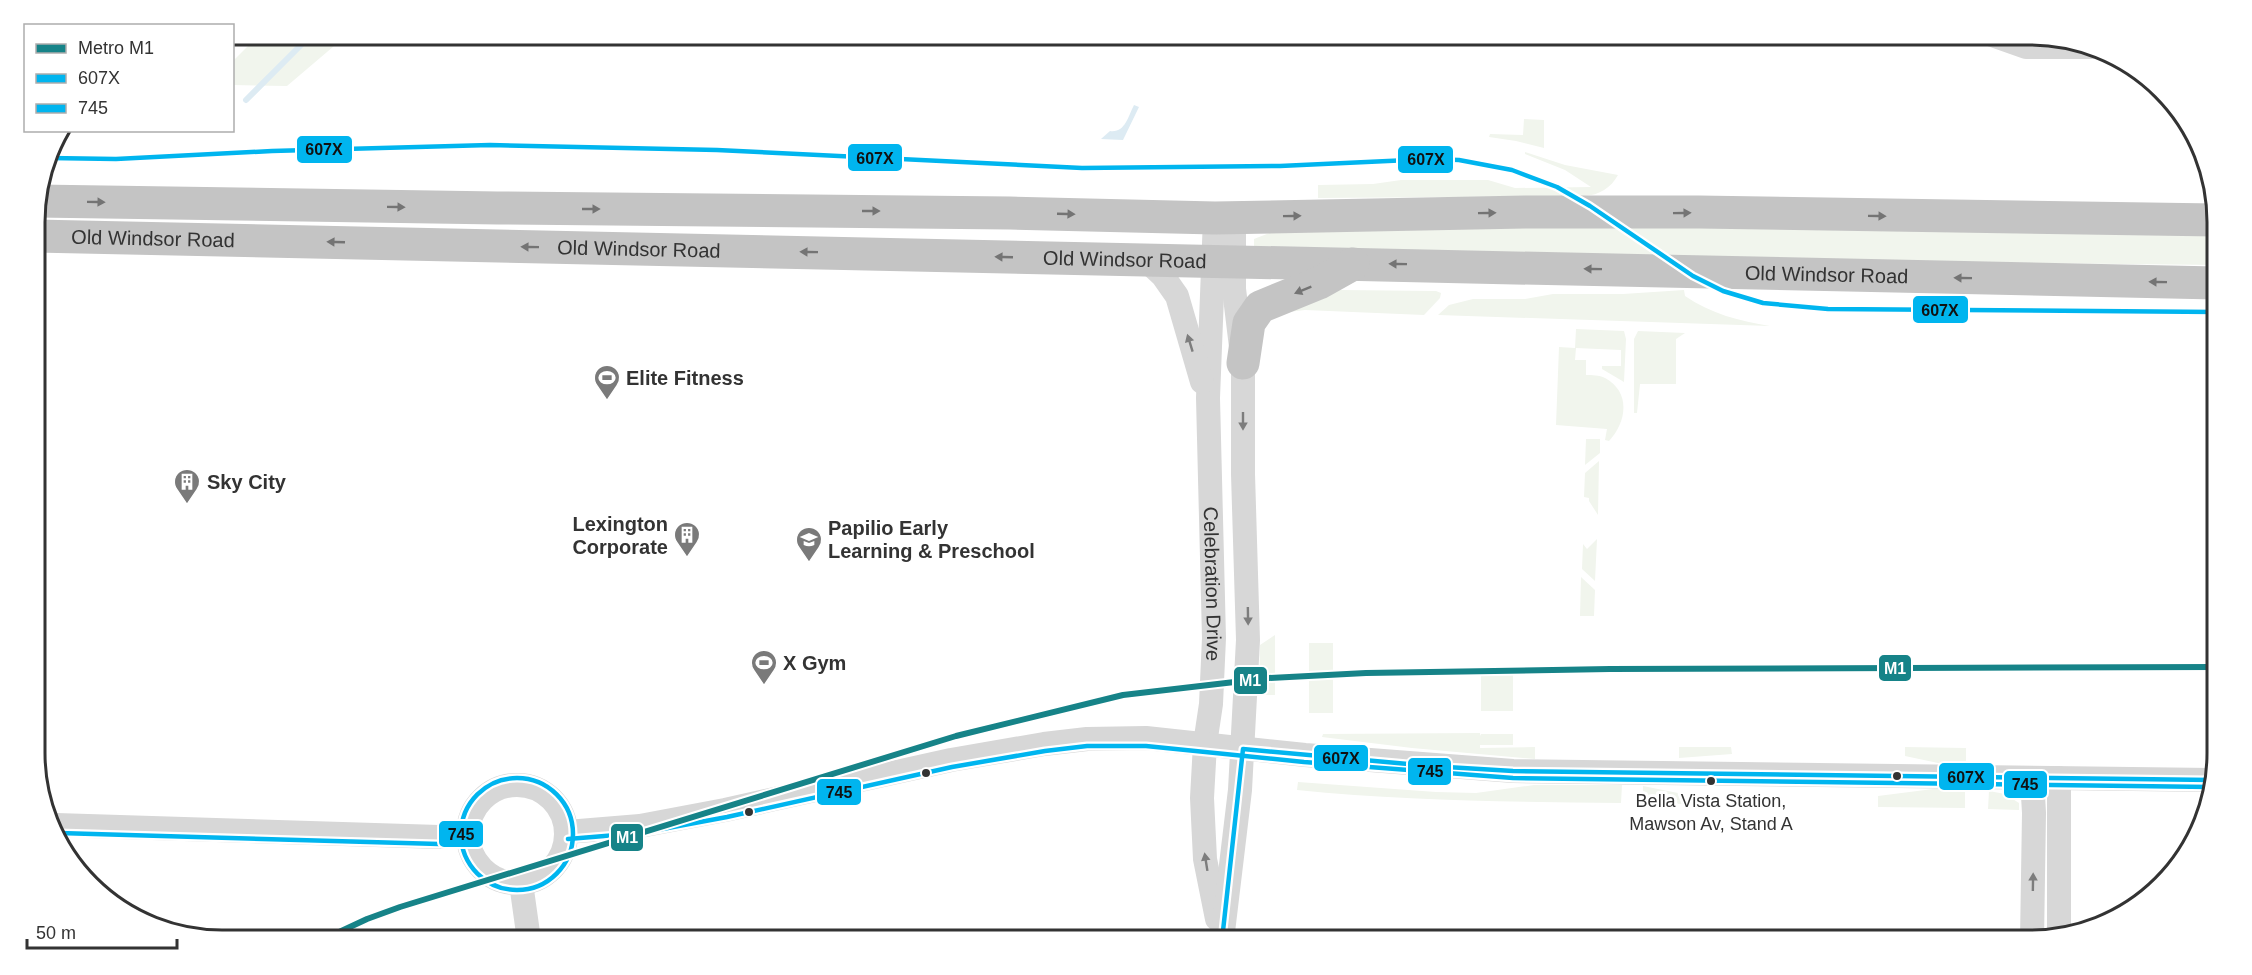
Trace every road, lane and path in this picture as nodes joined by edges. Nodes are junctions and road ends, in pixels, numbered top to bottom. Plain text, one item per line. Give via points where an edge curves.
1 (2021, 45) edge
2 (2057, 47) edge
3 (47, 201) edge
4 (1224, 217) junction
5 (2207, 220) edge
6 (45, 236) edge
7 (1147, 261) junction
8 (1224, 261) junction
9 (1355, 263) junction
10 (2207, 283) edge
11 (1243, 363) junction
12 (1208, 398) junction
13 (1205, 744) junction
14 (1243, 749) junction
15 (2032, 778) junction
16 (2059, 778) junction
17 (2205, 780) edge
18 (60, 825) edge
19 (567, 832) junction
20 (468, 835) junction
21 (521, 883) junction
22 (2059, 927) edge
23 (528, 930) edge
24 (1220, 930) edge
25 (1223, 930) edge
26 (2032, 930) edge

1 - 2 street
3 -> 4 highway, Old Windsor Road
4 -> 5 highway, Old Windsor Road via 1699,212
4 - 8 street
7 -> 6 highway, Old Windsor Road
7 - 8 highway, Old Windsor Road
12 -> 7 street via 1178,296
8 - 9 highway, Old Windsor Road
8 - 11 street, Celebration Drive via 1234,289
8 - 12 street, Celebration Drive
10 -> 9 highway, Old Windsor Road
9 -> 11 highway via 1319,283 1260,307 1249,323
11 -> 14 street, Celebration Drive via 1248,640
12 - 13 street, Celebration Drive via 1214,615 1211,704
13 - 14 street
13 - 19 street via 1146,738 1044,744 640,826
24 -> 13 street, Celebration Drive via 1205,858
14 - 15 street via 1513,771
14 - 25 street, Celebration Drive
15 - 16 street
26 -> 15 street
16 - 17 street
16 - 22 street
18 - 20 street
19 - 20 street via 558,807 546,794 530,786 513,784 487,796 475,810
19 - 21 street via 560,858 550,870
20 - 21 street via 477,863 504,881
21 - 23 street

